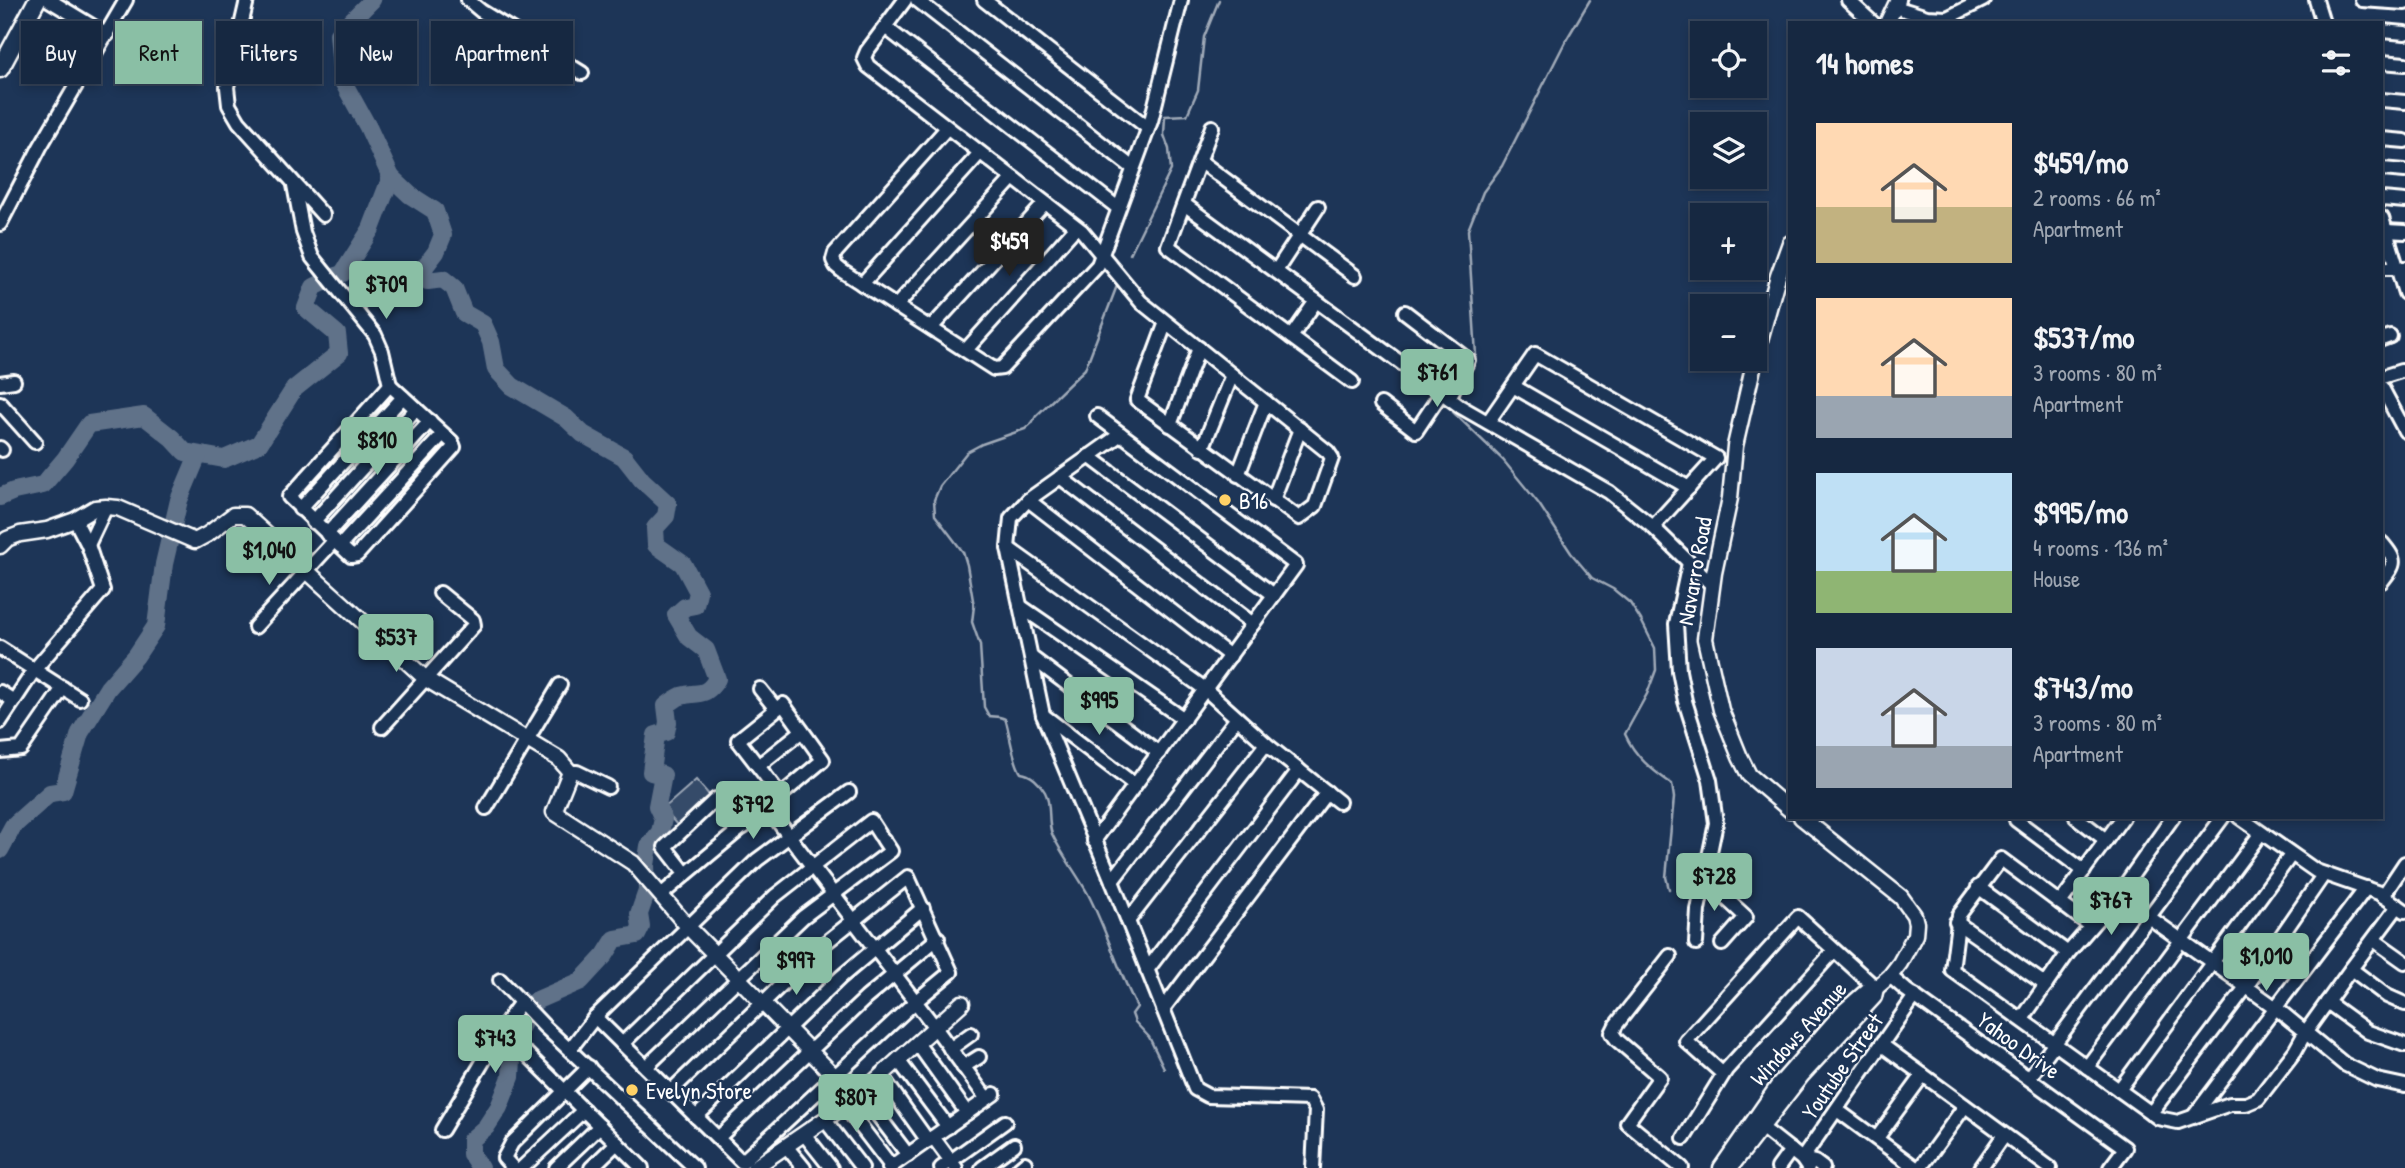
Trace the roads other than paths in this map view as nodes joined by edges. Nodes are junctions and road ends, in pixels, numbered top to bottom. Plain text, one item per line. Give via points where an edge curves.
1 (37, 0) edge
2 (49, 0) edge
3 (126, 0) edge
4 (247, 0) edge
5 (468, 0) edge
6 (905, 0) edge
7 (917, 0) edge
8 (984, 0) edge
9 (1181, 0) edge
10 (1848, 0) edge
11 (1983, 0) edge
12 (2316, 0) edge
13 (2362, 0) edge
14 (1897, 3) edge
15 (2405, 3) edge
16 (1871, 21) edge
17 (1888, 21) edge
18 (2322, 21) edge
19 (884, 27) junction
20 (2383, 31) edge
21 (2405, 33) edge
22 (107, 35) junction
23 (2383, 62) edge
24 (2405, 64) edge
25 (0, 69) edge
26 (582, 73) dead end
27 (2383, 100) edge
28 (2405, 102) edge
29 (1212, 127) dead end
30 (947, 128) junction
31 (1148, 128) junction
32 (2383, 139) edge
33 (2405, 141) edge
34 (981, 153) junction
35 (1200, 161) junction
36 (1133, 168) junction
37 (2383, 169) edge
38 (2405, 171) edge
39 (1013, 178) junction
40 (293, 182) junction
41 (2383, 199) edge
42 (2405, 201) edge
43 (1045, 203) junction
44 (1184, 204) junction
45 (1318, 207) dead end
46 (1118, 208) junction
47 (323, 215) dead end
48 (2383, 221) edge
49 (0, 224) edge
50 (1076, 227) junction
51 (2386, 231) junction
52 (2405, 232) edge
53 (1300, 235) junction
54 (1788, 248) edge
55 (1101, 255) junction
56 (2383, 268) edge
57 (2401, 268) edge
58 (1276, 271) junction
59 (1355, 276) dead end
60 (862, 284) junction
61 (2405, 293) edge
62 (1317, 301) junction
63 (896, 306) junction
64 (1405, 312) dead end
65 (1767, 316) edge
66 (1166, 322) junction
67 (931, 328) junction
68 (1291, 337) junction
69 (1199, 348) junction
70 (966, 350) junction
71 (1752, 371) edge
72 (2401, 371) dead end
73 (1233, 375) junction
74 (2383, 377) edge
75 (14, 381) dead end
76 (1352, 382) dead end
77 (0, 383) edge
78 (390, 385) junction
79 (1513, 386) junction
80 (2383, 389) edge
81 (1446, 395) junction
82 (403, 397) junction
83 (1266, 402) junction
84 (0, 403) edge
85 (1381, 404) dead end
86 (2398, 405) edge
87 (416, 409) junction
88 (1097, 416) dead end
89 (430, 421) junction
90 (1488, 422) junction
91 (1170, 425) junction
92 (1300, 429) junction
93 (2405, 430) edge
94 (443, 434) junction
95 (1121, 434) junction
96 (35, 442) dead end
97 (1202, 449) junction
98 (1089, 456) junction
99 (1238, 475) junction
100 (1059, 477) junction
101 (1689, 488) junction
102 (1028, 500) junction
103 (1273, 500) junction
104 (106, 507) junction
105 (300, 509) junction
106 (75, 520) junction
107 (313, 522) junction
108 (1653, 527) junction
109 (334, 540) junction
110 (2383, 544) edge
111 (88, 545) junction
112 (0, 546) edge
113 (1009, 548) junction
114 (1689, 563) junction
115 (308, 570) junction
116 (2383, 580) edge
117 (1712, 585) junction
118 (440, 593) dead end
119 (1274, 595) junction
120 (1020, 606) junction
121 (1253, 624) junction
122 (255, 627) dead end
123 (0, 648) edge
124 (1230, 656) junction
125 (1031, 657) junction
126 (35, 669) junction
127 (426, 679) junction
128 (560, 685) dead end
129 (63, 688) junction
130 (760, 689) dead end
131 (1205, 689) junction
132 (0, 692) edge
133 (80, 699) dead end
134 (14, 701) junction
135 (776, 709) junction
136 (1042, 715) junction
137 (1237, 718) junction
138 (1184, 719) junction
139 (0, 722) edge
140 (382, 727) dead end
141 (802, 731) junction
142 (527, 738) junction
143 (1266, 744) junction
144 (0, 751) edge
145 (1159, 753) junction
146 (758, 766) junction
147 (1299, 770) junction
148 (570, 772) junction
149 (1135, 785) junction
150 (608, 787) dead end
151 (849, 792) dead end
152 (1327, 793) junction
153 (781, 796) junction
154 (1339, 802) dead end
155 (767, 807) junction
156 (486, 808) dead end
157 (1788, 808) edge
158 (1804, 819) edge
159 (2079, 819) edge
160 (2122, 819) edge
161 (2172, 819) edge
162 (2221, 819) edge
163 (2242, 819) edge
164 (2016, 820) dead end
165 (744, 827) junction
166 (2261, 833) junction
167 (789, 836) junction
168 (1094, 841) junction
169 (2106, 841) junction
170 (2291, 855) junction
171 (2405, 863) edge
172 (812, 867) junction
173 (2084, 871) junction
174 (686, 874) junction
175 (2324, 874) junction
176 (1704, 878) junction
177 (1112, 881) junction
178 (1978, 887) junction
179 (2366, 888) junction
180 (657, 890) junction
181 (832, 893) junction
182 (2118, 895) junction
183 (2384, 896) junction
184 (2060, 903) junction
185 (923, 908) junction
186 (2402, 909) edge
187 (2147, 916) junction
188 (854, 921) junction
189 (1128, 921) junction
190 (1956, 922) junction
191 (2091, 926) junction
192 (689, 928) junction
193 (938, 938) junction
194 (2374, 940) junction
195 (2181, 941) junction
196 (1696, 943) dead end
197 (1722, 944) dead end
198 (874, 948) junction
199 (1834, 951) junction
200 (713, 953) junction
201 (2068, 953) junction
202 (1670, 956) dead end
203 (2405, 962) edge
204 (2212, 963) junction
205 (2351, 969) junction
206 (1147, 970) junction
207 (895, 975) junction
208 (1890, 976) junction
209 (739, 979) junction
210 (500, 980) dead end
211 (2046, 985) junction
212 (2246, 987) junction
213 (1875, 988) junction
214 (1915, 996) junction
215 (916, 1001) junction
216 (521, 1002) junction
217 (2327, 1002) junction
218 (962, 1003) dead end
219 (763, 1004) junction
220 (2405, 1004) edge
221 (2276, 1008) junction
222 (1163, 1009) junction
223 (595, 1017) junction
224 (2021, 1020) junction
225 (934, 1026) junction
226 (787, 1028) junction
227 (2305, 1033) junction
228 (971, 1034) dead end
229 (917, 1042) junction
230 (2054, 1043) junction
231 (622, 1044) junction
232 (1882, 1045) junction
233 (2405, 1045) edge
234 (570, 1049) junction
235 (950, 1049) junction
236 (810, 1052) junction
237 (527, 1054) dead end
238 (979, 1057) dead end
239 (898, 1060) junction
240 (589, 1067) junction
241 (646, 1067) junction
242 (963, 1067) junction
243 (2087, 1067) junction
244 (1723, 1074) junction
245 (881, 1075) junction
246 (1923, 1075) junction
247 (835, 1076) junction
248 (2029, 1078) junction
249 (2405, 1086) edge
250 (2119, 1090) junction
251 (565, 1091) junction
252 (671, 1091) junction
253 (854, 1099) junction
254 (1965, 1105) junction
255 (584, 1110) junction
256 (1837, 1110) junction
257 (967, 1113) junction
258 (2151, 1113) junction
259 (696, 1117) junction
260 (2193, 1117) junction
261 (825, 1120) junction
262 (1005, 1122) dead end
263 (1757, 1123) junction
264 (600, 1126) junction
265 (948, 1127) junction
266 (442, 1130) dead end
267 (804, 1133) junction
268 (2004, 1135) junction
269 (718, 1138) junction
270 (1684, 1138) dead end
271 (1877, 1138) junction
272 (930, 1139) junction
273 (617, 1143) junction
274 (1014, 1145) dead end
275 (786, 1146) junction
276 (1791, 1150) junction
277 (908, 1155) junction
278 (1805, 1164) edge
279 (634, 1165) edge
280 (764, 1165) edge
281 (949, 1166) edge
282 (890, 1167) edge
283 (2046, 1167) edge
284 (513, 1168) edge
285 (522, 1168) edge
286 (556, 1168) edge
287 (591, 1168) edge
288 (695, 1168) edge
289 (804, 1168) edge
290 (831, 1168) edge
291 (862, 1168) edge
292 (982, 1168) edge
293 (1312, 1168) edge
294 (1682, 1168) edge
295 (1721, 1168) edge
296 (1730, 1168) edge
297 (1778, 1168) edge
298 (1823, 1168) edge
299 (1918, 1168) edge
300 (1981, 1168) edge
301 (2110, 1168) edge

1 - 25 main road
2 - 22 street
3 - 22 street
4 - 40 street via 228,80 229,105
5 - 26 street
6 - 19 street
7 - 36 street
8 - 31 street
9 - 31 street
10 - 16 street
11 - 14 street via 1947,18 1927,17
12 - 18 street
13 - 15 street
14 - 17 street
19 - 30 street via 864,58 868,66
19 - 46 street
20 - 21 street
22 - 49 street
23 - 24 street
27 - 28 street
29 - 35 street
30 - 34 street
30 - 60 street via 835,253 836,266
31 - 36 street
32 - 33 street
34 - 39 street
34 - 60 street
35 - 44 street
35 - 53 street
36 - 46 street
37 - 38 street
39 - 43 street
39 - 63 street
40 - 47 street
40 - 78 street via 312,257 375,335
41 - 42 street
43 - 50 street
43 - 67 street
44 - 58 street
44 - 68 street via 1168,246
45 - 53 street
46 - 55 street
48 - 51 street
50 - 55 street
50 - 70 street
51 - 52 street
51 - 57 street
53 - 58 street
53 - 59 street
54 - 65 street, Navarro Road
55 - 66 street via 1141,302
55 - 70 street via 1098,265 1002,368 994,369
56 - 57 street
57 - 61 street
58 - 62 street
60 - 63 street
62 - 68 street
62 - 81 street
63 - 67 street
64 - 81 street via 1468,360
66 - 69 street
66 - 91 street via 1137,401
67 - 70 street
68 - 76 street
69 - 73 street
69 - 91 street
71 - 117 street, Navarro Road
72 - 74 street
73 - 83 street
73 - 97 street
75 - 77 street
78 - 82 street
78 - 105 street via 290,494 289,499
79 - 90 street
79 - 101 street
79 - 101 street via 1535,354 1716,458
80 - 86 street
81 - 85 street via 1416,431
81 - 90 street
82 - 87 street
82 - 105 street
83 - 92 street
83 - 99 street
84 - 96 street
86 - 93 street
87 - 89 street
87 - 107 street
88 - 95 street
89 - 94 street
89 - 109 street
90 - 108 street via 1588,478
91 - 97 street
92 - 103 street
92 - 103 street via 1332,458 1315,506 1299,518
94 - 109 street
94 - 109 street via 453,449 365,545 353,556
95 - 98 street
95 - 119 street via 1296,565
97 - 99 street
98 - 100 street
98 - 119 street
99 - 103 street
100 - 102 street
100 - 121 street
101 - 108 street
102 - 113 street via 1011,518
102 - 124 street
104 - 106 street
104 - 111 street
104 - 115 street via 195,541 233,515 245,515
105 - 107 street
106 - 111 street
106 - 112 street via 20,534
107 - 109 street
108 - 114 street
109 - 115 street
110 - 116 street via 2394,562
111 - 126 street via 103,590
113 - 120 street
113 - 131 street
114 - 117 street
114 - 176 street via 1676,624 1677,648 1685,701 1715,802 1716,823
115 - 122 street
115 - 127 street
117 - 157 street, Navarro Road via 1705,639 1721,710 1749,775
118 - 127 street via 474,625
119 - 121 street
120 - 125 street
120 - 138 street
121 - 124 street
123 - 126 street
124 - 131 street
125 - 136 street
125 - 145 street
126 - 129 street
126 - 134 street
127 - 140 street
127 - 142 street
128 - 142 street
129 - 133 street
129 - 144 street via 22,749
130 - 135 street
131 - 137 street
131 - 138 street
132 - 134 street
134 - 139 street
135 - 141 street via 783,704
135 - 146 street via 738,740
136 - 149 street
136 - 168 street
137 - 143 street
137 - 177 street
138 - 145 street
141 - 146 street
141 - 153 street via 823,760
142 - 148 street
142 - 156 street
143 - 147 street
143 - 189 street
145 - 149 street
146 - 153 street
147 - 152 street
147 - 206 street
148 - 150 street
148 - 180 street via 554,812 633,863
149 - 168 street
151 - 167 street
152 - 154 street
152 - 222 street
153 - 155 street
155 - 165 street
155 - 167 street
158 - 208 street via 1894,890 1914,915 1915,935
159 - 169 street
160 - 169 street
161 - 182 street
162 - 187 street
163 - 166 street
164 - 173 street
165 - 174 street
165 - 174 street via 716,799 665,847
166 - 170 street
166 - 195 street
167 - 172 street
167 - 192 street via 757,860
168 - 177 street
169 - 173 street
170 - 175 street
170 - 204 street
171 - 183 street
172 - 181 street
172 - 181 street via 871,821 891,851
172 - 200 street
173 - 184 street
174 - 180 street
175 - 179 street
175 - 212 street
176 - 196 street
176 - 197 street via 1746,917
177 - 189 street
178 - 184 street via 2001,859
178 - 190 street
178 - 201 street
179 - 183 street
179 - 221 street
180 - 192 street
181 - 188 street
181 - 209 street
182 - 187 street
182 - 191 street
183 - 186 street
184 - 191 street
185 - 188 street via 908,877
185 - 193 street
185 - 198 street
186 - 194 street
187 - 195 street
187 - 230 street
188 - 198 street
188 - 219 street
189 - 206 street
190 - 211 street
190 - 224 street via 1952,970
191 - 201 street
192 - 200 street
192 - 223 street
193 - 207 street
193 - 215 street via 951,972
194 - 203 street
194 - 205 street
195 - 204 street
195 - 243 street
198 - 207 street
198 - 226 street
199 - 213 street
199 - 244 street
199 - 244 street via 1798,917 1744,976 1686,1041
200 - 209 street
200 - 231 street
201 - 211 street
202 - 294 street via 1612,1033 1660,1077 1627,1123
204 - 212 street
204 - 250 street
205 - 217 street
205 - 220 street
206 - 222 street
207 - 215 street
207 - 236 street
208 - 213 street
208 - 214 street, Yahoo Drive
209 - 219 street
209 - 241 street
210 - 216 street
211 - 224 street
212 - 221 street
212 - 258 street
213 - 263 street, Windows Avenue via 1874,997
214 - 232 street, Youtube Street
214 - 248 street, Yahoo Drive
215 - 225 street
215 - 247 street
216 - 234 street
216 - 266 street
217 - 227 street
217 - 233 street via 2368,1032
218 - 225 street
219 - 226 street
219 - 252 street
221 - 227 street
221 - 260 street
222 - 293 street via 1195,1089 1208,1096 1310,1099 1316,1110
223 - 231 street
223 - 234 street
224 - 230 street
225 - 229 street
225 - 235 street
226 - 236 street
226 - 259 street
227 - 249 street via 2356,1071
227 - 260 street via 2258,1099
228 - 235 street
229 - 239 street
229 - 257 street
230 - 243 street
230 - 248 street
231 - 241 street
232 - 246 street
232 - 256 street, Youtube Street
234 - 240 street
235 - 242 street
236 - 247 street
236 - 269 street
237 - 251 street
238 - 242 street
239 - 245 street
239 - 265 street
240 - 251 street
240 - 288 street
241 - 252 street
242 - 257 street via 991,1096
243 - 250 street
244 - 270 street
245 - 253 street
245 - 272 street
246 - 254 street
246 - 271 street
247 - 253 street
247 - 269 street via 742,1163
248 - 301 street, Yahoo Drive via 2125,1148
250 - 258 street
251 - 255 street
251 - 284 street via 512,1143 504,1157
252 - 259 street
253 - 261 street
253 - 277 street
253 - 282 street
254 - 268 street
254 - 299 street
255 - 264 street
255 - 285 street
256 - 271 street
256 - 278 street, Youtube Street
257 - 265 street
258 - 260 street via 2178,1122
259 - 269 street
261 - 267 street
261 - 291 street
262 - 281 street
263 - 276 street
263 - 295 street, Windows Avenue
263 - 296 street, Windows Avenue
264 - 273 street
264 - 286 street
265 - 272 street
267 - 275 street
267 - 290 street
268 - 283 street
268 - 300 street
271 - 299 street
272 - 277 street
272 - 281 street
273 - 279 street
273 - 287 street
274 - 292 street
275 - 280 street
275 - 289 street
276 - 278 street
276 - 297 street
277 - 282 street
278 - 298 street via 1815,1162

